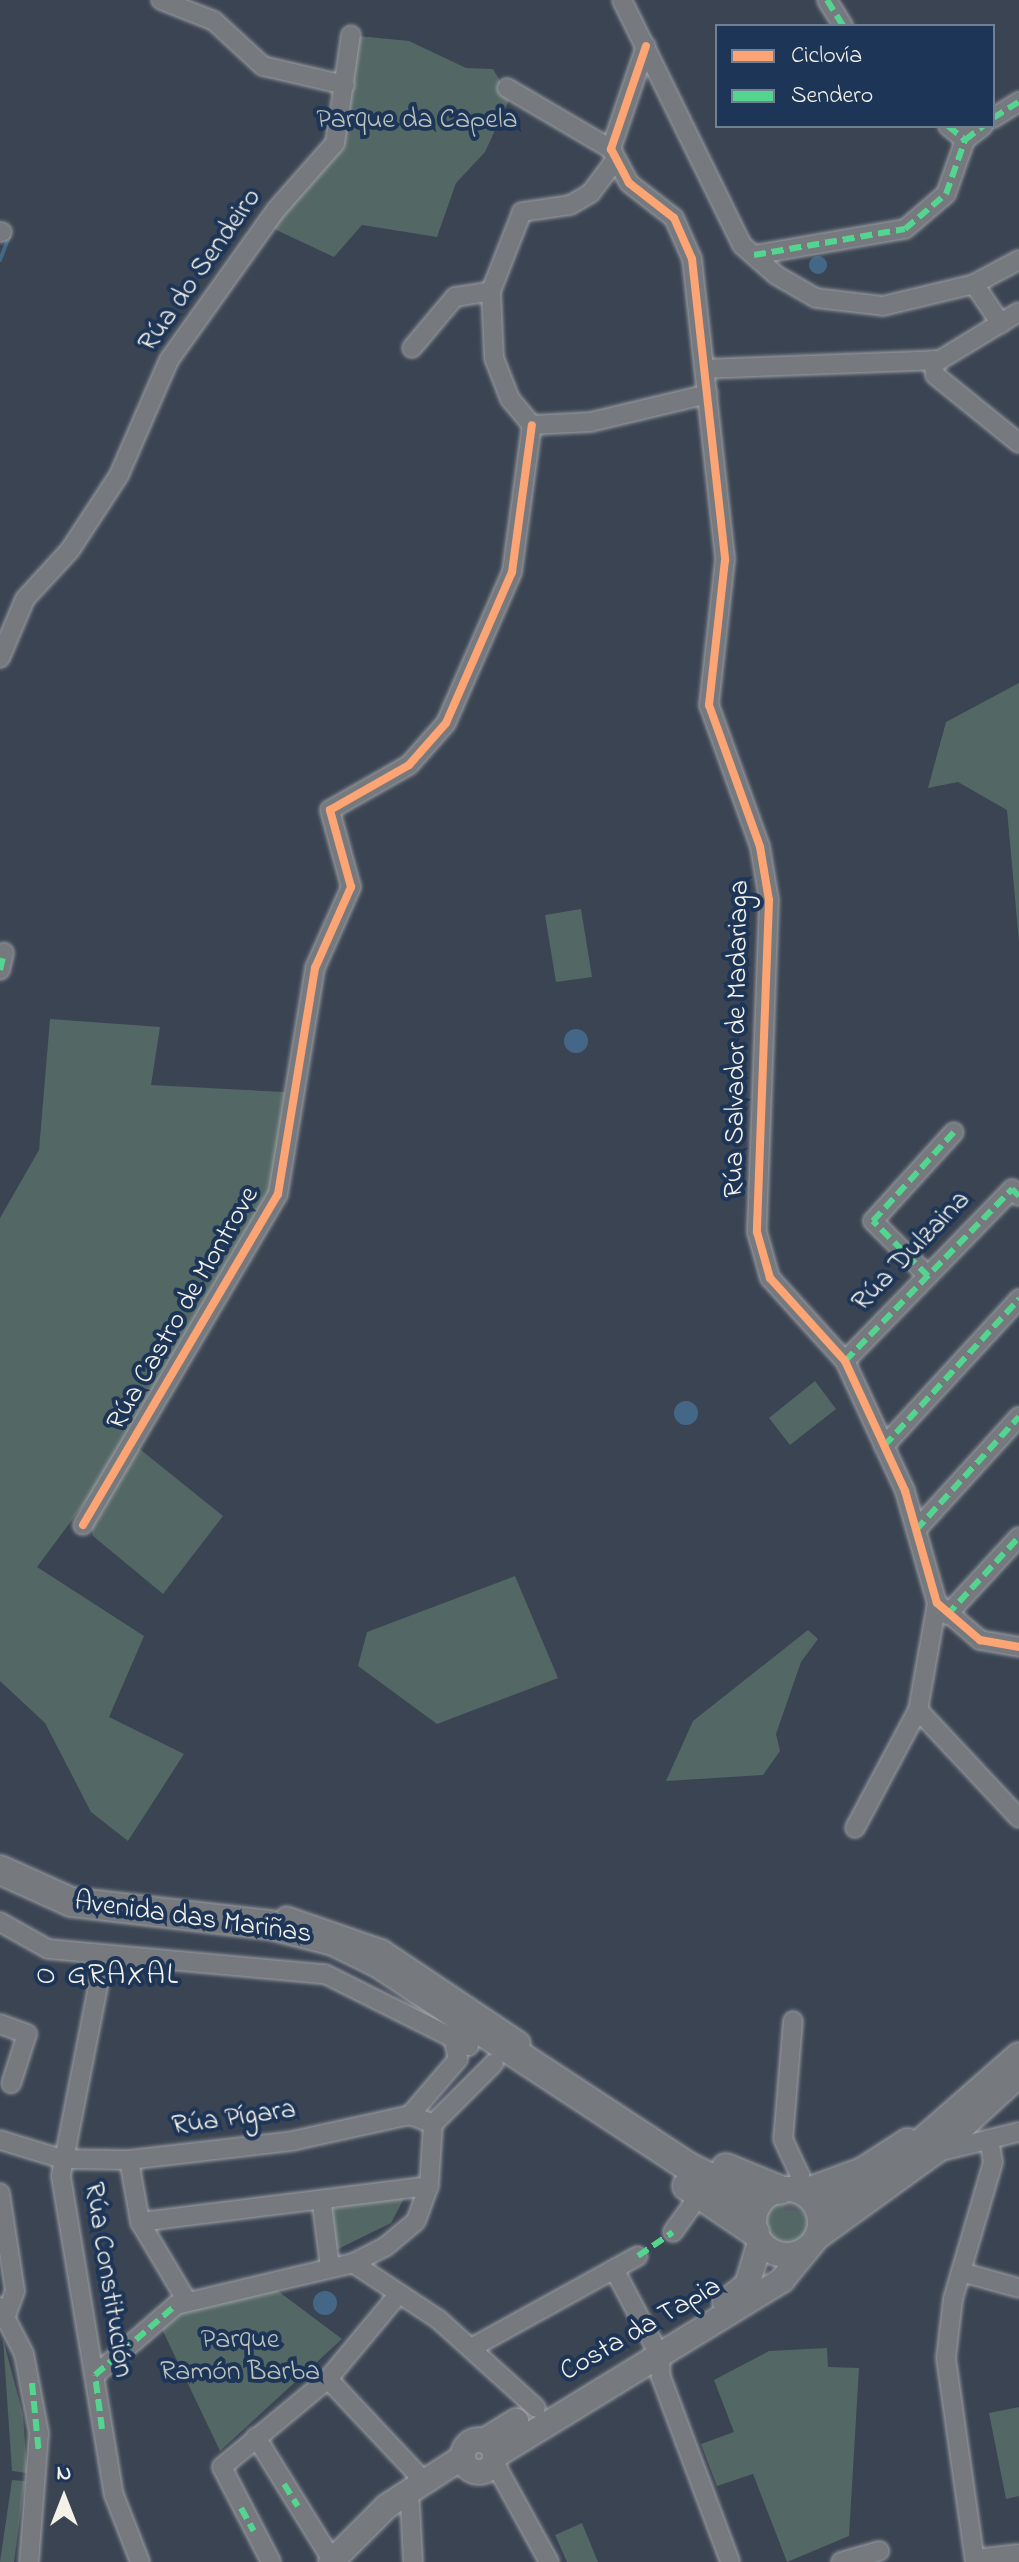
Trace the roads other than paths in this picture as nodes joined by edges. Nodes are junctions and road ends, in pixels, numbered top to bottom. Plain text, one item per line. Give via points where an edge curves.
1 (161, 0) edge
2 (622, 0) edge
3 (827, 0) edge
4 (842, 24) edge
5 (351, 35) dead end
6 (646, 46) junction
7 (345, 85) junction
8 (507, 88) dead end
9 (1019, 102) edge
10 (995, 117) edge
11 (950, 128) edge
12 (980, 128) edge
13 (965, 140) junction
14 (613, 155) junction
15 (754, 255) junction
16 (1019, 260) edge
17 (974, 284) junction
18 (491, 291) junction
19 (1019, 312) edge
20 (1001, 324) junction
21 (412, 348) dead end
22 (933, 360) junction
23 (705, 369) junction
24 (708, 394) junction
25 (532, 425) junction
26 (1019, 443) edge
27 (0, 658) edge
28 (954, 1132) dead end
29 (1019, 1196) edge
30 (928, 1276) junction
31 (1019, 1299) edge
32 (845, 1361) junction
33 (1019, 1417) edge
34 (884, 1446) junction
35 (83, 1525) dead end
36 (916, 1530) junction
37 (1019, 1537) edge
38 (942, 1609) junction
39 (1019, 1647) edge
40 (918, 1710) junction
41 (1019, 1818) edge
42 (855, 1828) dead end
43 (0, 1855) edge
44 (0, 1870) edge
45 (0, 1890) edge
46 (0, 1922) edge
47 (104, 1956) junction
48 (434, 2016) junction
49 (793, 2021) dead end
50 (0, 2024) edge
51 (1019, 2040) edge
52 (462, 2043) junction
53 (506, 2052) junction
54 (1019, 2057) edge
55 (1019, 2075) edge
56 (11, 2084) dead end
57 (410, 2115) junction
58 (433, 2124) junction
59 (1019, 2132) edge
60 (989, 2139) junction
61 (0, 2140) edge
62 (935, 2152) junction
63 (62, 2159) junction
64 (129, 2160) junction
65 (429, 2186) junction
66 (802, 2193) junction
67 (700, 2194) junction
68 (743, 2194) tunnel mouth
69 (1, 2205) edge
70 (322, 2205) junction
71 (140, 2222) junction
72 (673, 2232) dead end
73 (757, 2237) junction
74 (812, 2242) junction
75 (638, 2256) dead end
76 (353, 2263) junction
77 (330, 2267) junction
78 (614, 2269) junction
79 (961, 2272) junction
80 (1019, 2288) edge
81 (396, 2297) junction
82 (187, 2301) junction
83 (3, 2311) edge
84 (473, 2347) junction
85 (656, 2348) junction
86 (95, 2375) junction
87 (328, 2379) junction
88 (536, 2408) junction
89 (518, 2436) junction
90 (256, 2437) junction
91 (491, 2453) junction
92 (466, 2463) junction
93 (422, 2479) junction
94 (410, 2504) junction
95 (879, 2551) dead end
96 (1019, 2554) edge
97 (336, 2561) edge
98 (975, 2561) edge
99 (29, 2562) edge
100 (140, 2562) edge
101 (271, 2562) edge
102 (413, 2562) edge
103 (549, 2562) edge
104 (730, 2562) edge
105 (841, 2562) edge

1 - 7 street via 214,21 263,66
2 - 6 street
3 - 4 street
5 - 7 street, Rúa do Sendeiro
6 - 14 street
6 - 15 street via 700,168
7 - 27 street, Rúa do Sendeiro via 335,143 276,210 169,360 119,475 70,550 25,599
8 - 14 street, Rúa Salvador de Madariaga
9 - 10 street
11 - 13 street
12 - 13 street
13 - 15 street via 946,194 905,229
14 - 18 street via 591,193 570,205 522,212
14 - 23 street, Rúa Salvador de Madariaga via 674,218 686,245
15 - 17 street via 816,298 848,304 883,306
16 - 17 street
17 - 20 street
18 - 21 street via 455,297
18 - 25 street via 494,358 510,399
19 - 20 street
20 - 22 street
22 - 23 street
22 - 26 street via 935,375
23 - 24 street, Rúa Salvador de Madariaga
24 - 25 street via 591,422
24 - 32 street, Rúa Salvador de Madariaga via 725,560 709,705 760,847 769,900 757,1232 770,1278
25 - 35 street, Rúa Castro de Montrove via 512,572 446,723 409,765 330,810 351,887 315,968 278,1194
28 - 30 street via 873,1221
29 - 30 street, Rúa Dulzaina via 1012,1189
30 - 32 street, Rúa Dulzaina
31 - 34 street
32 - 34 street, Rúa Salvador de Madariaga
33 - 36 street
34 - 36 street, Rúa Salvador de Madariaga
36 - 38 street, Rúa Salvador de Madariaga
37 - 38 street
38 - 39 street via 980,1640
38 - 40 street, Rúa Salvador de Madariaga
40 - 41 street
40 - 42 street, Rúa Salvador de Madariaga
43 - 53 street via 35,1876 87,1892 318,1922 382,1949
44 - 53 highway, Avenida das Mariñas via 71,1902 270,1925 378,1963
45 - 48 highway, Avenida das Mariñas via 89,1923 312,1952 363,1972
46 - 47 street via 48,1949
47 - 52 street via 325,1974
47 - 63 street, Rúa Constitución
48 - 52 highway
48 - 53 highway, Avenida das Mariñas
49 - 66 street via 783,2068 790,2158
50 - 56 street via 27,2034
51 - 66 main road via 890,2154
52 - 53 highway
52 - 57 street via 458,2059
53 - 58 street
53 - 66 highway via 671,2138
53 - 67 highway
53 - 68 highway, Avenida das Mariñas
54 - 66 highway via 886,2174
55 - 62 main road, Costa da Tapia
57 - 58 street
57 - 64 street, Rúa Pígara via 292,2141
58 - 65 street
59 - 60 street
60 - 62 street
60 - 79 street via 993,2162
61 - 63 street, Rúa Pígara
62 - 74 main road, Costa da Tapia
63 - 64 street, Rúa Pígara
63 - 86 street, Rúa Constitución
64 - 71 street
65 - 70 street via 416,2182
65 - 76 street via 416,2221
66 - 73 main road via 761,2201
66 - 74 main road via 818,2212
67 - 72 street
67 - 73 highway
69 - 83 street via 15,2291
70 - 71 street
70 - 77 street
71 - 82 street
73 - 74 main road via 783,2255
73 - 85 main road, Costa da Tapia via 747,2285
74 - 85 main road, Costa da Tapia via 782,2280
75 - 78 street
76 - 77 street
76 - 81 street
77 - 82 street
78 - 84 street
78 - 85 street, Costa da Tapia
79 - 80 street
79 - 98 street via 946,2358
81 - 84 street
81 - 87 street
82 - 86 street
83 - 99 street via 24,2354 39,2433
84 - 88 street
85 - 88 main road, Costa da Tapia
85 - 89 main road, Costa da Tapia
85 - 104 street via 661,2377
86 - 100 street, Rúa Constitución via 114,2495
87 - 90 street
87 - 93 street
88 - 89 main road
88 - 91 main road, Costa da Tapia
89 - 91 main road, Costa da Tapia
90 - 97 street
90 - 101 street via 222,2467
91 - 92 main road via 482,2472
91 - 103 street
92 - 93 main road
92 - 94 main road
93 - 97 main road
94 - 97 main road
94 - 102 street
95 - 105 street
96 - 98 street

